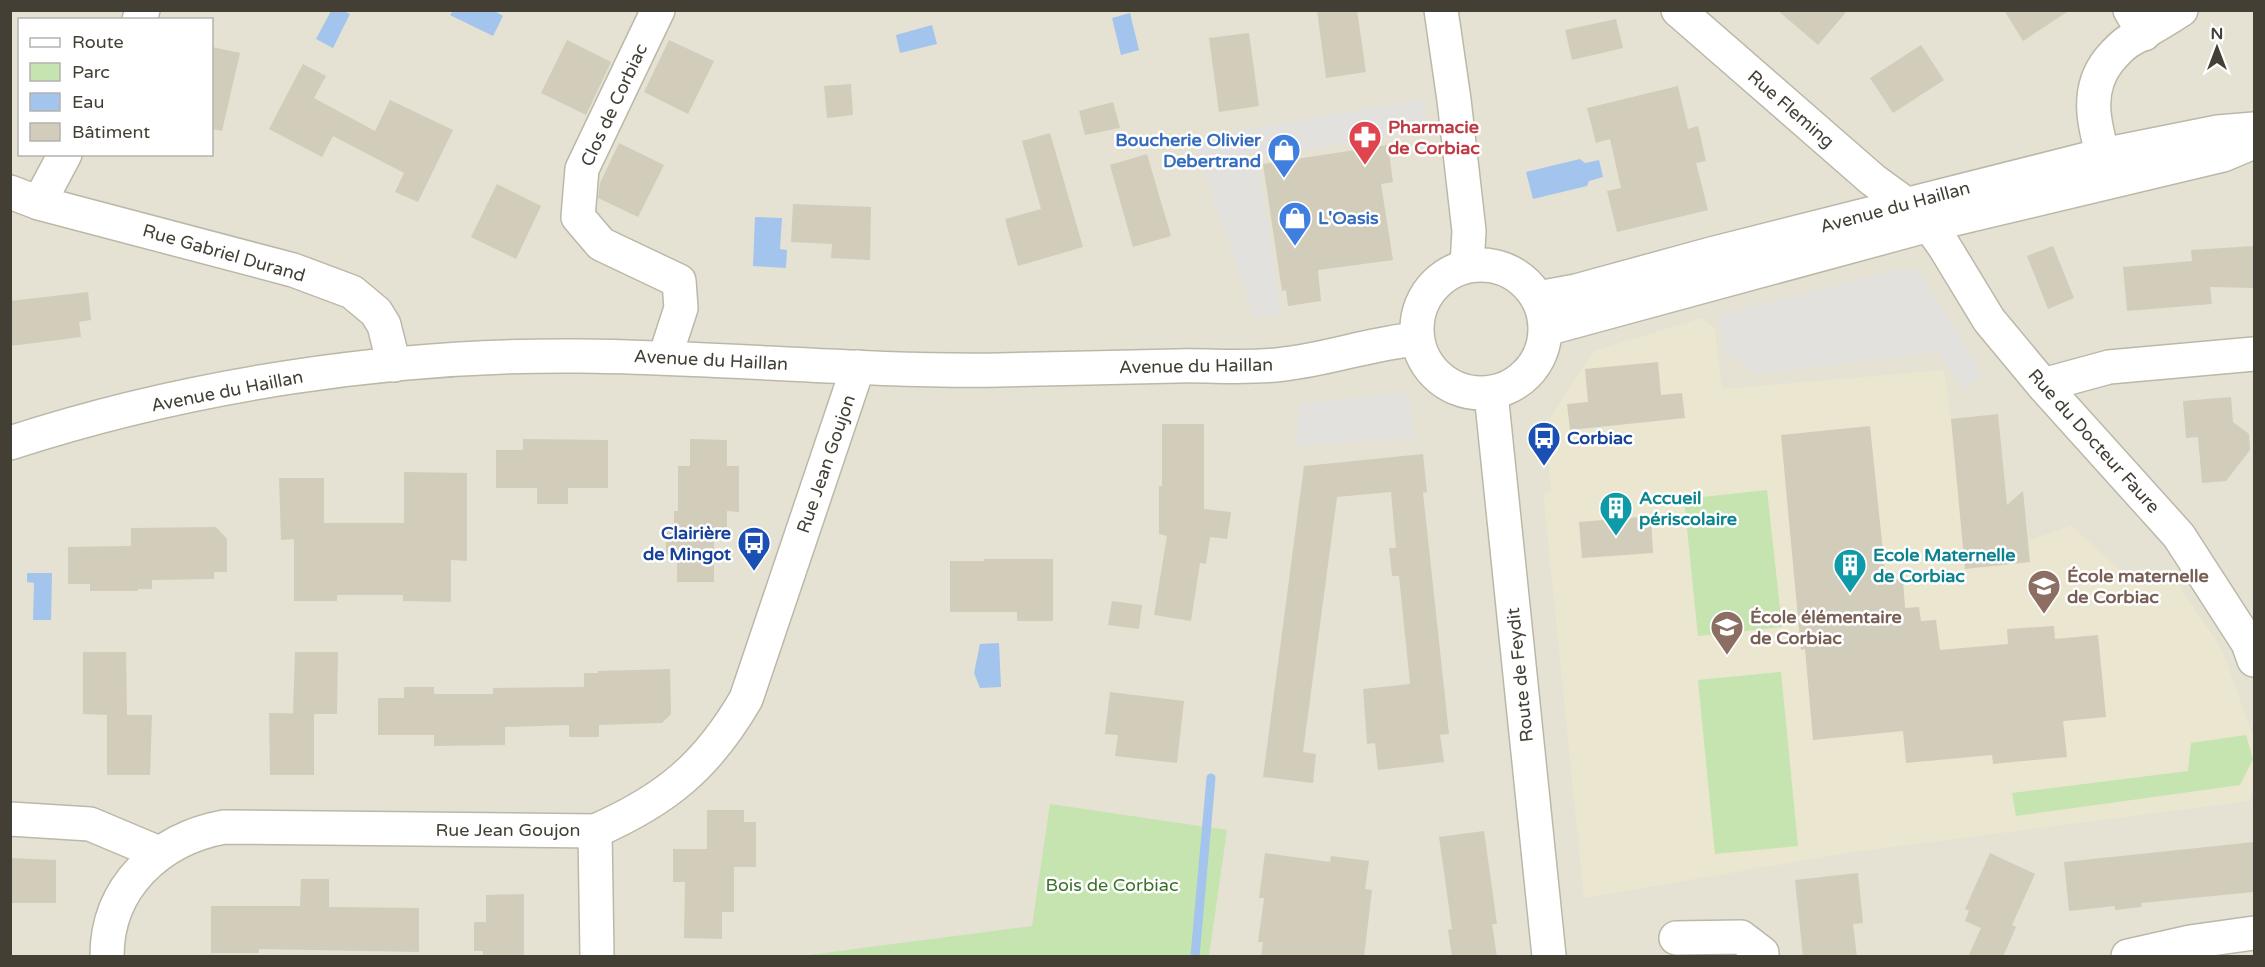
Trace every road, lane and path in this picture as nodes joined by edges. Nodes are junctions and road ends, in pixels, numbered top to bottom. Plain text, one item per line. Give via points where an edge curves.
1 (658, 10) edge
2 (1441, 10) edge
3 (1678, 10) edge
4 (2181, 10) edge
5 (2137, 22) edge
6 (2254, 129) edge
7 (2254, 142) edge
8 (63, 156) edge
9 (2106, 168) junction
10 (25, 198) edge
11 (1917, 214) junction
12 (1467, 266) junction
13 (1538, 298) junction
14 (1546, 329) junction
15 (1417, 339) junction
16 (2254, 354) edge
17 (665, 357) junction
18 (394, 365) junction
19 (858, 367) junction
20 (2043, 386) junction
21 (1491, 393) junction
22 (10, 443) edge
23 (2254, 660) edge
24 (10, 819) edge
25 (595, 831) junction
26 (159, 853) junction
27 (2254, 933) edge
28 (1676, 938) dead end
29 (2192, 949) edge
30 (107, 957) edge
31 (597, 957) edge
32 (1550, 957) edge
33 (1762, 957) edge
34 (2128, 957) edge

1 - 17 street, Clos de Corbiac via 582,169 578,217 602,244 679,281 681,309
2 - 12 street via 1469,231
3 - 11 street, Rue Fleming
4 - 5 street
5 - 9 street via 2128,41 2104,66 2096,82 2093,113
6 - 9 street, Avenue du Haillan via 2218,132
7 - 9 street, Avenue du Haillan via 2223,154
8 - 10 street
9 - 11 street, Avenue du Haillan
10 - 18 street, Rue Gabriel Durand via 293,270 352,292 376,312 384,325
11 - 13 street, Avenue du Haillan
11 - 14 street, Avenue du Haillan
11 - 20 street, Rue du Docteur Faure via 1944,246 1989,320
12 - 13 street via 1495,266 1520,277
12 - 15 street via 1444,276 1427,293 1418,315
13 - 14 street
14 - 21 street via 1542,352 1530,371 1512,386
15 - 19 street, Avenue du Haillan via 1283,364 996,370
15 - 21 street via 1426,363 1443,381 1466,392
16 - 20 street via 2109,367
17 - 18 street, Avenue du Haillan via 496,358
17 - 19 street, Avenue du Haillan
18 - 22 street, Avenue du Haillan via 212,392
19 - 25 street, Rue Jean Goujon via 746,699 730,727 687,776 659,798
20 - 23 street, Rue du Docteur Faure via 2179,536 2248,643
21 - 32 street, Route de Feydit
24 - 26 street via 90,824
25 - 26 street, Rue Jean Goujon via 224,827 190,836
25 - 31 street
26 - 30 street, Rue Jean Goujon via 129,885 118,904
27 - 29 street
28 - 33 street via 1742,937
29 - 34 street

